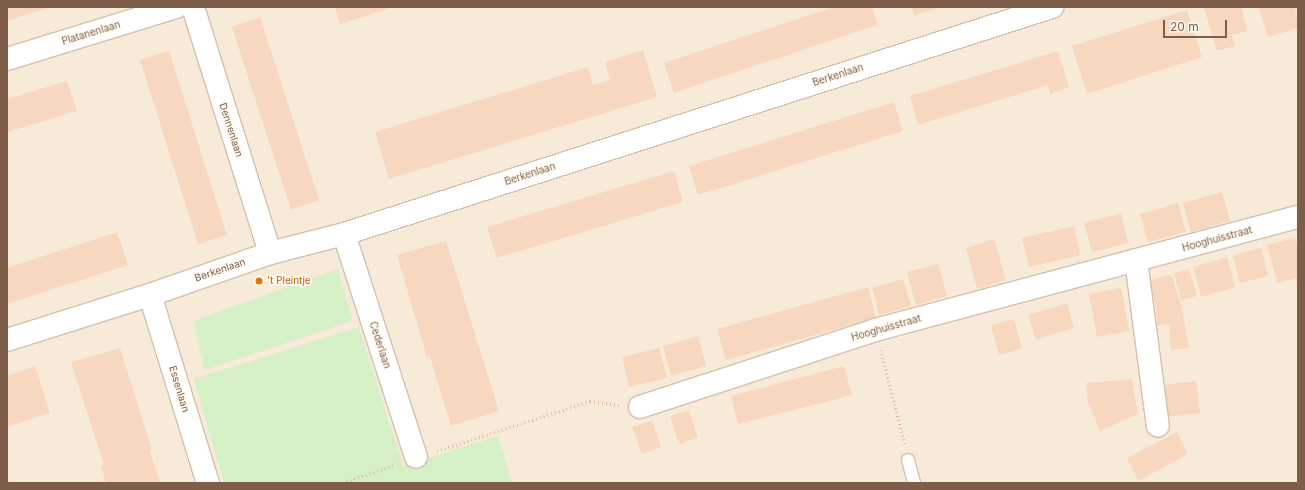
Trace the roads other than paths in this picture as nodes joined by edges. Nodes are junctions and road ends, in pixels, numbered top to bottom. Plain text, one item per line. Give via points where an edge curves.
1 (176, 7) edge
2 (192, 7) edge
3 (1052, 7) edge
4 (1008, 14) edge
5 (7, 59) edge
6 (1298, 217) edge
7 (344, 234) junction
8 (270, 253) junction
9 (1136, 260) junction
10 (150, 295) junction
11 (7, 340) edge
12 (640, 407) road end
13 (1158, 426) dead end
14 (416, 457) road end
15 (908, 460) road end
16 (208, 483) edge
17 (914, 483) edge

1 - 5 street, Platanenlaan
2 - 8 street, Dennenlaan
3 - 4 street, Berkenlaan
4 - 7 street, Berkenlaan
6 - 9 street, Hooghuisstraat
7 - 8 street, Berkenlaan
7 - 14 street, Cederlaan
8 - 10 street, Berkenlaan
9 - 12 street, Hooghuisstraat via 875,330
9 - 13 street
10 - 11 street, Berkenlaan
10 - 16 street, Essenlaan
15 - 17 lane

